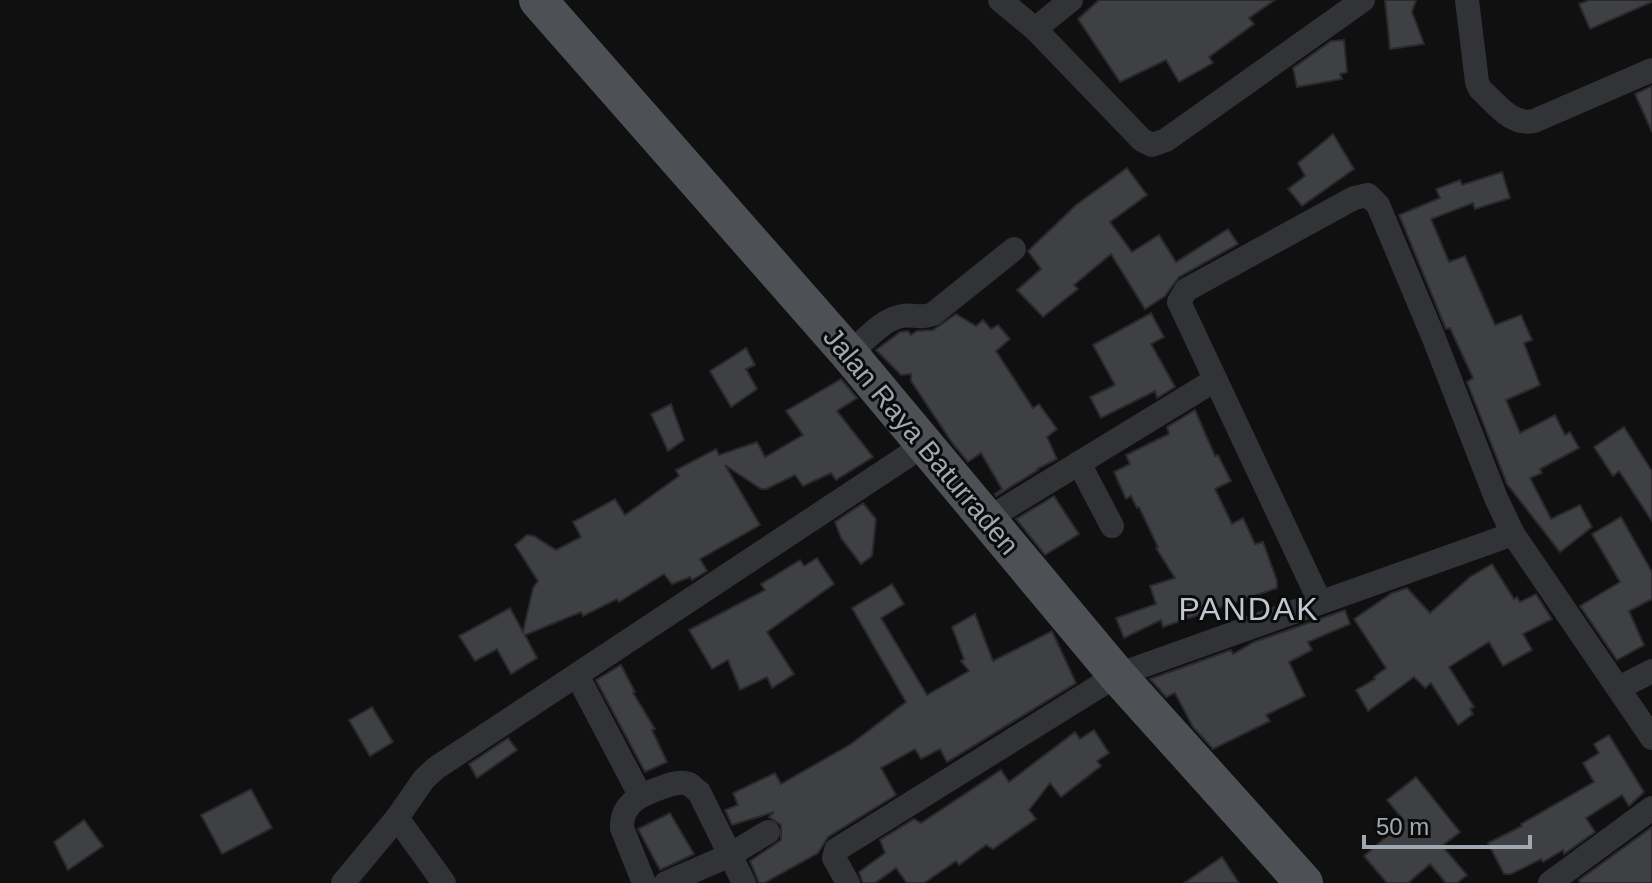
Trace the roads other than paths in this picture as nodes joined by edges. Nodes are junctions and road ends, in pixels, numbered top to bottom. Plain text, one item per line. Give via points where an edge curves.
1 (538, 0) edge
2 (1000, 0) edge
3 (1071, 0) edge
4 (1363, 0) edge
5 (1467, 0) edge
6 (1035, 29) junction
7 (1652, 70) edge
8 (1014, 249) dead end
9 (849, 354) junction
10 (1215, 380) junction
11 (924, 445) junction
12 (1079, 463) junction
13 (986, 520) junction
14 (1112, 526) dead end
15 (1513, 534) junction
16 (1320, 602) junction
17 (1652, 671) edge
18 (577, 675) junction
19 (1117, 675) junction
20 (1619, 688) junction
21 (1652, 738) edge
22 (640, 795) junction
23 (1652, 808) edge
24 (397, 818) junction
25 (768, 832) dead end
26 (728, 856) junction
27 (343, 883) edge
28 (444, 883) edge
29 (644, 883) edge
30 (666, 883) edge
31 (744, 883) edge
32 (848, 883) edge
33 (1304, 883) edge
34 (1550, 883) edge

1 - 9 main road, Jalan Raya Baturraden
2 - 6 street
3 - 6 street
4 - 6 street via 1152,145
5 - 7 street via 1477,82 1514,120 1534,121
8 - 9 street via 933,314 896,317
9 - 11 main road, Jalan Raya Baturraden
10 - 12 street
10 - 15 street via 1179,302 1182,294 1368,195 1378,205
10 - 16 street
11 - 13 main road, Jalan Raya Baturraden
11 - 18 street
12 - 13 street
12 - 14 street
13 - 19 main road, Jalan Raya Baturraden
15 - 16 street
15 - 20 street
16 - 19 street
17 - 20 street
18 - 22 street
18 - 24 street via 436,768
19 - 32 street via 836,850 837,867
19 - 33 main road, Jalan Raya Baturraden
20 - 21 street
22 - 26 street via 688,784 699,792
22 - 29 street via 627,808 622,828
23 - 34 street
24 - 27 street
24 - 28 street
25 - 26 street
26 - 30 street
26 - 31 street

